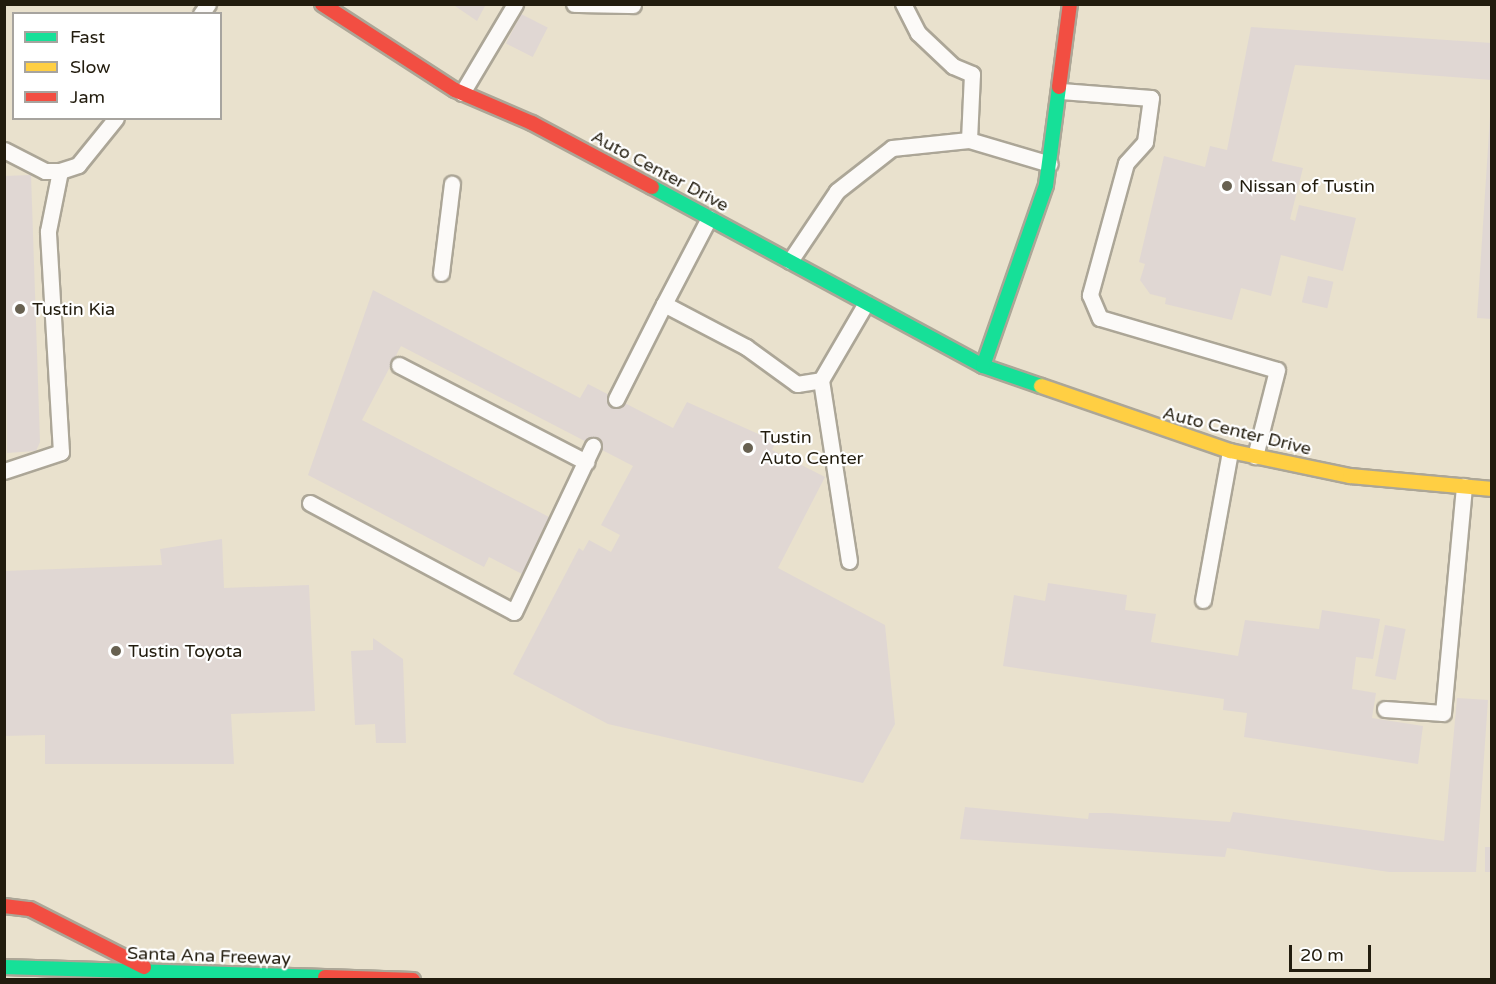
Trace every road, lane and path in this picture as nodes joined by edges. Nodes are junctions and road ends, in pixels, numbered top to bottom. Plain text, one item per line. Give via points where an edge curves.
1 (322, 4) edge
2 (515, 4) edge
3 (574, 4) edge
4 (903, 4) edge
5 (1070, 4) edge
6 (634, 5) edge
7 (1061, 91) junction
8 (462, 93) junction
9 (114, 120) edge
10 (969, 140) junction
11 (4, 150) edge
12 (1050, 164) junction
13 (60, 171) junction
14 (452, 184) dead end
15 (709, 218) junction
16 (789, 261) junction
17 (441, 273) dead end
18 (867, 303) junction
19 (664, 304) junction
20 (399, 365) dead end
21 (983, 366) junction
22 (821, 380) junction
23 (616, 399) dead end
24 (593, 446) dead end
25 (1230, 451) junction
26 (1254, 456) junction
27 (586, 462) junction
28 (4, 471) edge
29 (1464, 486) junction
30 (1491, 489) edge
31 (310, 503) dead end
32 (849, 561) dead end
33 (1203, 600) dead end
34 (1385, 710) dead end
35 (4, 906) edge
36 (4, 967) edge
37 (154, 972) junction
38 (413, 980) edge

1 - 8 main road, Auto Center Drive
2 - 8 lane
3 - 6 lane
4 - 10 lane via 918,33 953,66 972,74
5 - 7 main road
7 - 12 main road
7 - 26 lane via 1151,98 1145,142 1126,163 1090,295 1100,318 1277,370
8 - 15 main road, Auto Center Drive via 532,123
9 - 13 lane via 78,165
10 - 12 lane
10 - 16 lane via 892,148 837,191
11 - 13 lane via 45,171
12 - 21 main road
13 - 28 lane via 48,231 61,453
14 - 17 lane
15 - 16 main road, Auto Center Drive
15 - 19 lane
16 - 18 main road, Auto Center Drive
18 - 21 main road, Auto Center Drive
18 - 22 lane
19 - 22 lane via 746,347 798,384
19 - 23 lane
20 - 27 lane
21 - 25 main road, Auto Center Drive
22 - 32 lane
24 - 27 lane
25 - 26 main road, Auto Center Drive
25 - 33 lane
26 - 29 main road, Auto Center Drive via 1350,476
27 - 31 lane via 514,612
29 - 30 main road, Auto Center Drive
29 - 34 lane via 1443,713
35 - 37 main road via 30,909
36 - 37 main road, Santa Ana Freeway
37 - 38 main road, Santa Ana Freeway

